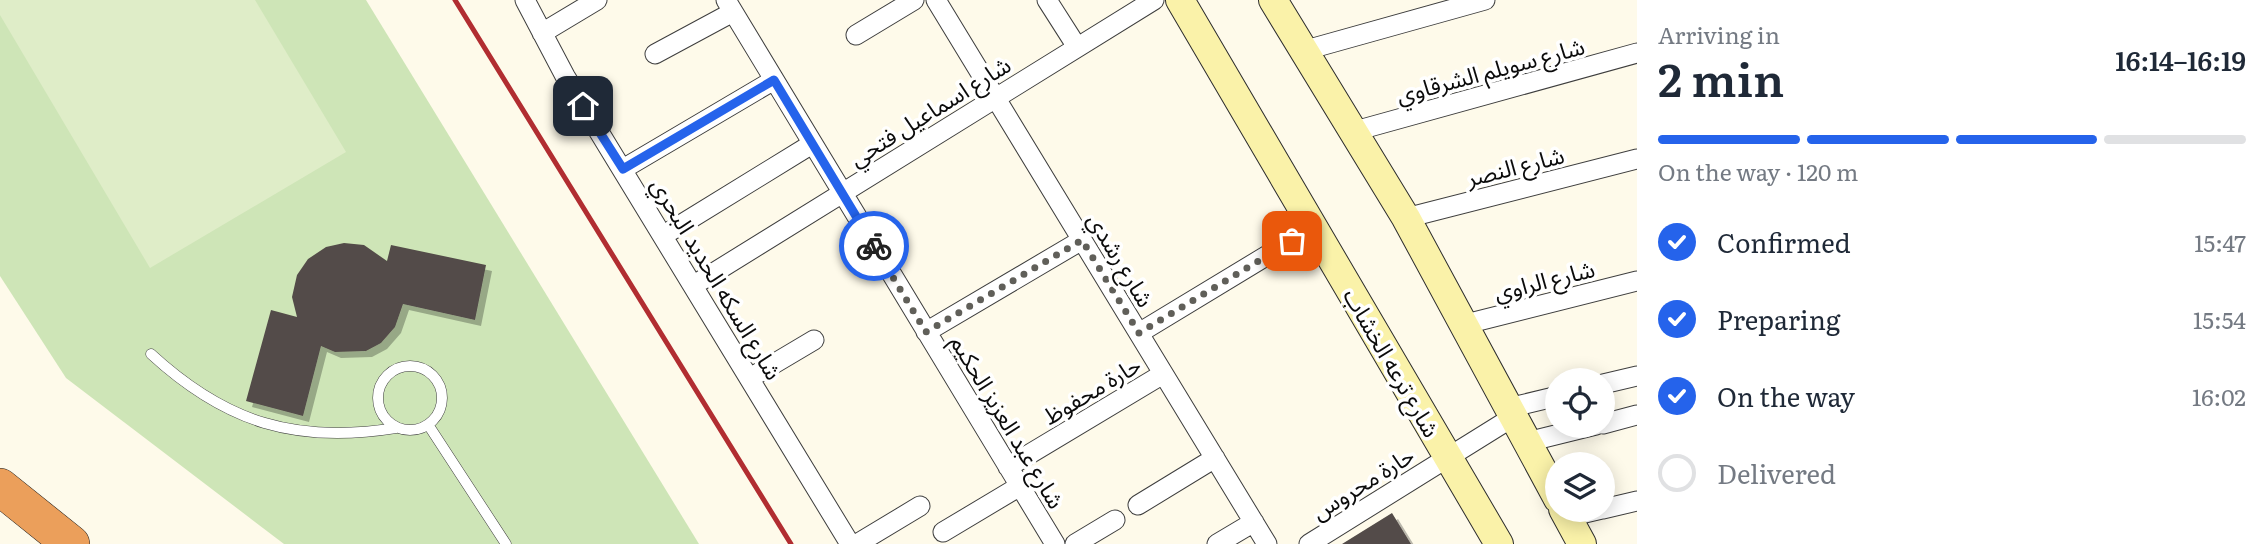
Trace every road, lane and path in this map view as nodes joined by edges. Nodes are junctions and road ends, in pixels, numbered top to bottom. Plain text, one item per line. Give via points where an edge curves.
1 (525, 0) edge
2 (597, 0) edge
3 (914, 0) edge
4 (936, 0) edge
5 (1047, 0) edge
6 (1154, 0) edge
7 (1180, 0) edge
8 (1273, 0) edge
9 (1485, 0) edge
10 (730, 6) edge
11 (542, 33) junction
12 (856, 35) dead end
13 (1077, 47) junction
14 (1306, 50) junction
15 (655, 54) dead end
16 (1637, 54) edge
17 (774, 80) junction
18 (996, 98) junction
19 (1355, 131) junction
20 (812, 144) junction
21 (1637, 159) edge
22 (623, 169) junction
23 (841, 193) junction
24 (1406, 218) junction
25 (1314, 228) junction
26 (664, 235) junction
27 (1082, 240) junction
28 (1637, 281) edge
29 (694, 285) junction
30 (1462, 325) junction
31 (926, 332) junction
32 (1139, 333) junction
33 (814, 340) dead end
34 (151, 355) dead end
35 (1163, 374) junction
36 (1637, 376) edge
37 (750, 378) junction
38 (1615, 381) edge
39 (1545, 401) edge
40 (1511, 413) junction
41 (1637, 415) edge
42 (1615, 421) edge
43 (429, 425) junction
44 (396, 428) junction
45 (1545, 438) edge
46 (1527, 442) junction
47 (1449, 457) junction
48 (1215, 458) junction
49 (1008, 467) junction
50 (1545, 475) edge
51 (1020, 486) junction
52 (0, 487) edge
53 (1637, 501) edge
54 (1138, 505) dead end
55 (920, 506) dead end
56 (1615, 506) edge
57 (1115, 520) dead end
58 (1254, 522) junction
59 (1570, 522) edge
60 (943, 532) dead end
61 (71, 544) edge
62 (506, 544) edge
63 (850, 544) edge
64 (857, 544) edge
65 (1055, 544) edge
66 (1075, 544) edge
67 (1217, 544) edge
68 (1267, 544) edge
69 (1309, 544) edge
70 (1499, 544) edge
71 (1582, 544) edge

1 - 11 street, شارع السكه الحديد البحري
2 - 11 street
3 - 12 street
4 - 18 street, شارع رشدي
5 - 13 street
6 - 13 street, شارع اسماعيل فتحي
7 - 25 street, شارع ترعه الخشاب
8 - 14 street
9 - 14 street
10 - 15 street
10 - 17 street, شارع عبد العزيز الحكيم
11 - 22 street, شارع السكه الحديد البحري
13 - 18 street, شارع اسماعيل فتحي
14 - 19 street
16 - 19 street, شارع سويلم الشرقاوي
17 - 20 street, شارع عبد العزيز الحكيم
17 - 22 street
18 - 23 street, شارع اسماعيل فتحي
18 - 27 street, شارع رشدي
19 - 24 street
20 - 23 street, شارع عبد العزيز الحكيم
20 - 26 street
21 - 24 street, شارع النصر
22 - 26 street, شارع السكه الحديد البحري
23 - 29 street, شارع اسماعيل فتحي
23 - 31 street, شارع عبد العزيز الحكيم
24 - 30 street
25 - 32 street
25 - 47 street, شارع ترعه الخشاب
26 - 29 street, شارع السكه الحديد البحري
27 - 31 street
27 - 32 street, شارع رشدي
28 - 30 street, شارع الراوي
29 - 37 street, شارع السكه الحديد البحري
30 - 40 street
31 - 49 street, شارع عبد العزيز الحكيم
32 - 35 street, شارع رشدي
33 - 37 street
34 - 44 lane via 211,402 245,418 320,434
35 - 48 street, شارع رشدي
35 - 49 street, حارة محفوظ
36 - 38 street
37 - 63 street, شارع السكه الحديد البحري
39 - 40 street, حارة محروس
40 - 46 street
40 - 47 street, حارة محروس
41 - 42 street
43 - 44 lane via 413,431
43 - 44 lane via 444,399 440,384 430,372 400,366 379,388 378,404 384,418
43 - 62 lane
45 - 46 street
46 - 50 street
47 - 69 street, حارة محروس
47 - 70 street, شارع ترعه الخشاب
48 - 54 street
48 - 58 street, شارع رشدي
49 - 51 street, شارع عبد العزيز الحكيم
51 - 60 street
51 - 65 street, شارع عبد العزيز الحكيم
52 - 61 highway
53 - 56 street
55 - 64 street
57 - 66 street
58 - 67 street
58 - 68 street, شارع رشدي
59 - 71 street

